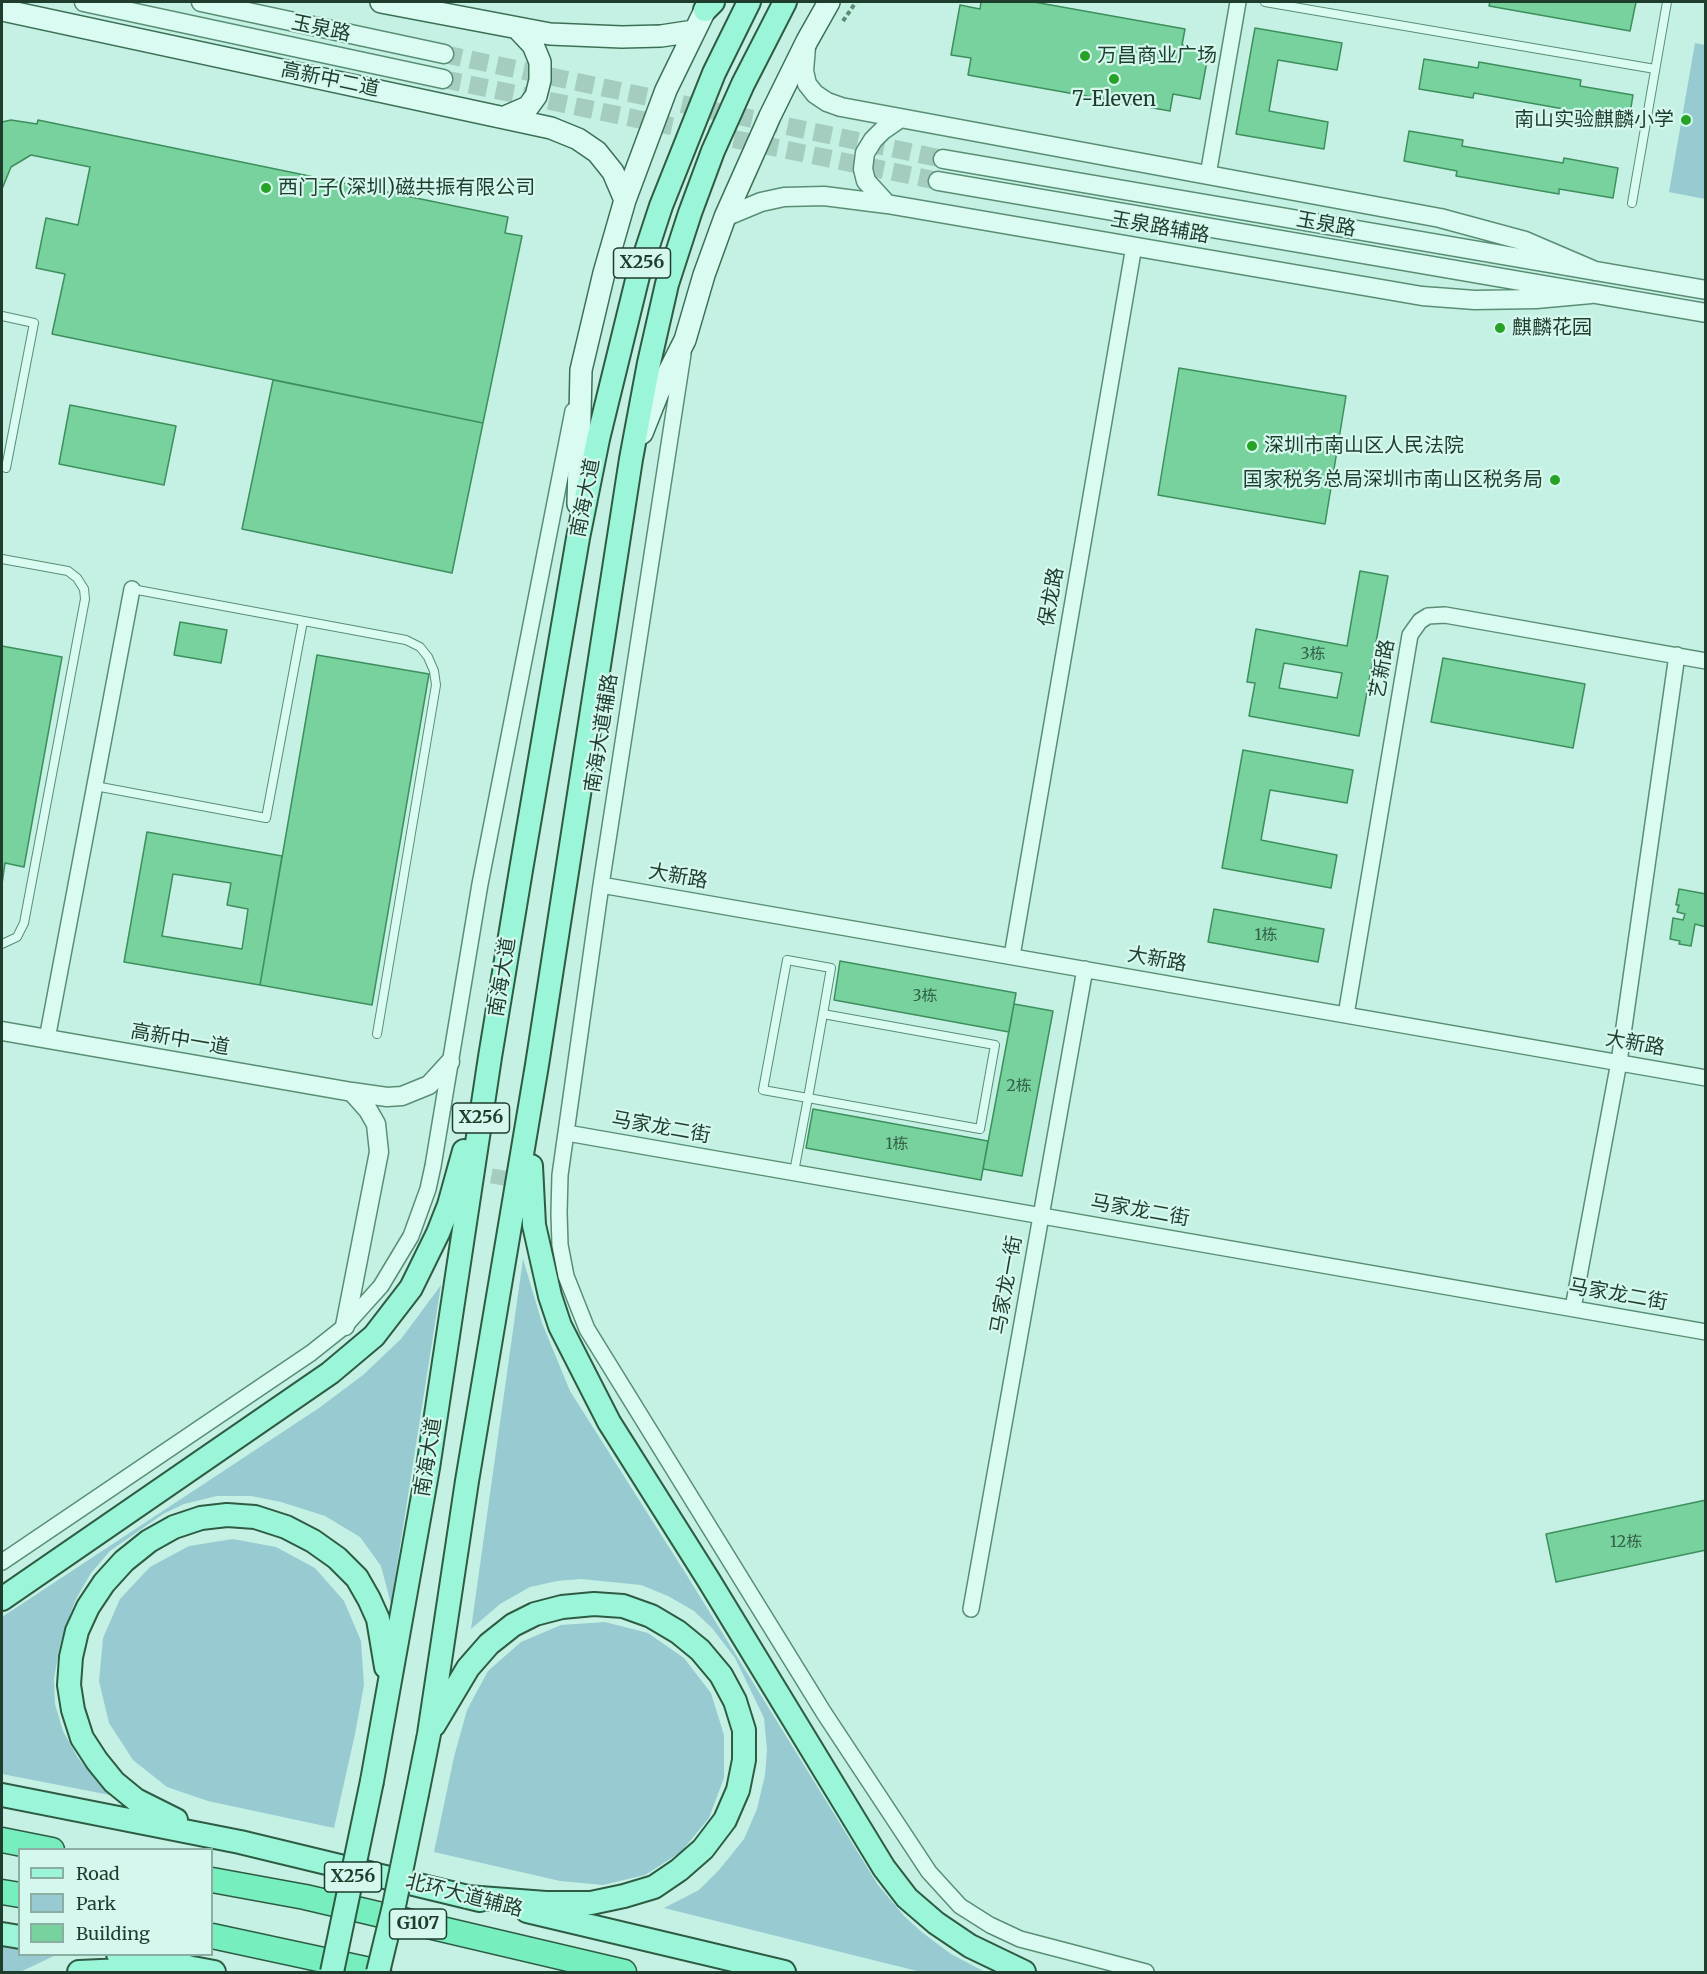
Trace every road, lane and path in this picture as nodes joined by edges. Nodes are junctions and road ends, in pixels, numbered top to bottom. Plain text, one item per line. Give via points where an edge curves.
1 (84, 2) edge
2 (201, 2) edge
3 (381, 2) edge
4 (749, 2) edge
5 (785, 2) edge
6 (829, 2) edge
7 (856, 2) edge
8 (1238, 2) edge
9 (1265, 2) edge
10 (1667, 2) edge
11 (709, 4) edge
12 (4, 12) edge
13 (840, 26) dead end
14 (517, 28) junction
15 (694, 31) junction
16 (807, 41) junction
17 (444, 54) tunnel mouth
18 (1655, 69) junction
19 (443, 79) tunnel mouth
20 (505, 117) junction
21 (899, 119) junction
22 (943, 159) tunnel mouth
23 (1208, 175) junction
24 (938, 181) tunnel mouth
25 (625, 201) junction
26 (1632, 203) dead end
27 (887, 204) junction
28 (725, 217) junction
29 (1134, 246) junction
30 (1595, 271) junction
31 (1706, 290) edge
32 (1591, 294) junction
33 (1706, 313) edge
34 (2, 316) edge
35 (685, 340) junction
36 (581, 370) junction
37 (631, 459) junction
38 (6, 468) dead end
39 (578, 537) junction
40 (2, 559) edge
41 (132, 589) joint
42 (303, 621) junction
43 (1677, 655) junction
44 (1706, 660) edge
45 (95, 786) junction
46 (601, 885) junction
47 (2, 944) edge
48 (1012, 956) junction
49 (1085, 969) junction
50 (823, 1014) junction
51 (1346, 1015) junction
52 (2, 1031) edge
53 (377, 1034) dead end
54 (47, 1039) junction
55 (490, 1057) junction
56 (450, 1062) junction
57 (1619, 1062) junction
58 (537, 1065) junction
59 (1706, 1077) edge
60 (352, 1092) junction
61 (808, 1098) junction
62 (567, 1133) junction
63 (794, 1172) junction
64 (1041, 1216) junction
65 (1573, 1308) junction
66 (345, 1326) junction
67 (1706, 1332) edge
68 (2, 1562) edge
69 (2, 1599) edge
70 (972, 1609) dead end
71 (387, 1700) junction
72 (429, 1734) junction
73 (2, 1795) edge
74 (2, 1840) edge
75 (240, 1842) junction
76 (42, 1848) edge
77 (213, 1880) edge
78 (2, 1892) edge
79 (18, 1895) edge
80 (467, 1897) junction
81 (2, 1934) edge
82 (213, 1936) edge
83 (18, 1937) edge
84 (129, 1956) edge
85 (189, 1967) junction
86 (79, 1972) edge
87 (214, 1972) edge
88 (332, 1972) edge
89 (379, 1972) edge
90 (624, 1972) edge
91 (784, 1972) edge
92 (1024, 1972) edge
93 (1146, 1972) edge

1 - 19 street, 玉泉路
2 - 17 street, 玉泉路
3 - 14 main road
4 - 39 main road, 南海大道 / X256 via 690,131 638,276 600,427
5 - 37 main road, 南海大道 / X256 via 726,122 690,213 667,284
6 - 16 main road
7 - 13 path
8 - 23 street
9 - 18 lane
10 - 18 lane
11 - 15 main road
12 - 20 main road, 高新中二道
14 - 15 main road via 595,37
14 - 20 main road via 533,45 540,62 540,80 528,107
15 - 25 main road via 666,90
16 - 21 street via 804,71 815,94 841,107
16 - 28 main road
18 - 26 lane
20 - 25 main road, 高新中二道 via 551,128 597,152 613,172
21 - 23 street
21 - 27 street via 883,130 865,153 866,181
22 - 30 street, 玉泉路
23 - 30 street via 1440,218 1525,241
24 - 32 street, 玉泉路
25 - 36 main road
27 - 28 street, 玉泉路辅路 via 824,196 784,197
27 - 29 street, 玉泉路辅路
28 - 35 main road
29 - 32 street, 玉泉路辅路 via 1422,296 1505,300
29 - 48 street, 保龙路
30 - 31 street, 玉泉路
32 - 33 street, 玉泉路
34 - 38 lane via 34,323
35 - 37 main road
35 - 46 street, 南海大道辅路
36 - 39 main road
36 - 56 street via 480,884
37 - 58 main road, 南海大道 / X256
39 - 55 main road, 南海大道 / X256
40 - 47 lane via 68,571 84,589 85,599 24,923 17,937
41 - 42 lane
41 - 45 street
42 - 45 lane via 266,818
42 - 53 lane via 406,640 420,648 434,671 436,685
43 - 44 street, 艺新路
43 - 51 street, 艺新路 via 1445,615 1428,616 1414,627
43 - 57 street
45 - 54 street
46 - 48 street, 大新路
46 - 62 street, 南海大道辅路
48 - 49 street, 大新路
49 - 51 street, 大新路
49 - 64 street, 马家龙一街
50 - 61 lane
50 - 61 lane via 831,968 787,960 763,1090
50 - 61 lane via 995,1045 980,1129
51 - 57 street, 大新路
52 - 54 street, 高新中一道
54 - 60 street, 高新中一道
55 - 69 main road via 438,1233 411,1288 374,1336 330,1373
55 - 71 main road, 南海大道 / X256 via 428,1468
56 - 60 street, 高新中一道 via 429,1085 402,1096
56 - 66 street via 442,1109 439,1167 402,1252 381,1286
57 - 59 street, 大新路
57 - 65 street
58 - 72 main road, 南海大道 / X256
58 - 92 main road via 531,1186 541,1264 560,1326 609,1422 884,1868 907,1899 970,1947
60 - 66 street via 376,1124 379,1152
61 - 63 lane
62 - 63 street, 马家龙二街
62 - 93 street, 南海大道辅路 via 552,1186 564,1266 587,1329 818,1702 929,1872 960,1906 990,1926 1020,1939
63 - 64 street, 马家龙二街
64 - 65 street, 马家龙二街
64 - 70 street, 马家龙一街
65 - 67 street, 马家龙二街
66 - 68 street
71 - 75 main road via 383,1640 369,1599 357,1578 338,1558 313,1541 255,1517 227,1515 174,1527 124,1561 104,1583 76,1631 69,1685 82,1737 114,1782 136,1800 192,1827
71 - 88 main road, 南海大道 / X256, bridge
72 - 80 main road via 468,1668 489,1644 535,1614 594,1604 623,1606 651,1616 700,1650 731,1692 744,1730 738,1790 725,1820 703,1849 654,1887 591,1903
72 - 89 main road, 南海大道 / X256, bridge
73 - 75 main road, 北环大道辅路
74 - 76 highway
75 - 80 main road, 北环大道辅路
77 - 90 highway, G107 via 305,1897
78 - 79 highway
80 - 91 main road, 北环大道辅路
81 - 83 main road
82 - 89 highway
84 - 85 main road
85 - 86 main road
85 - 87 main road

